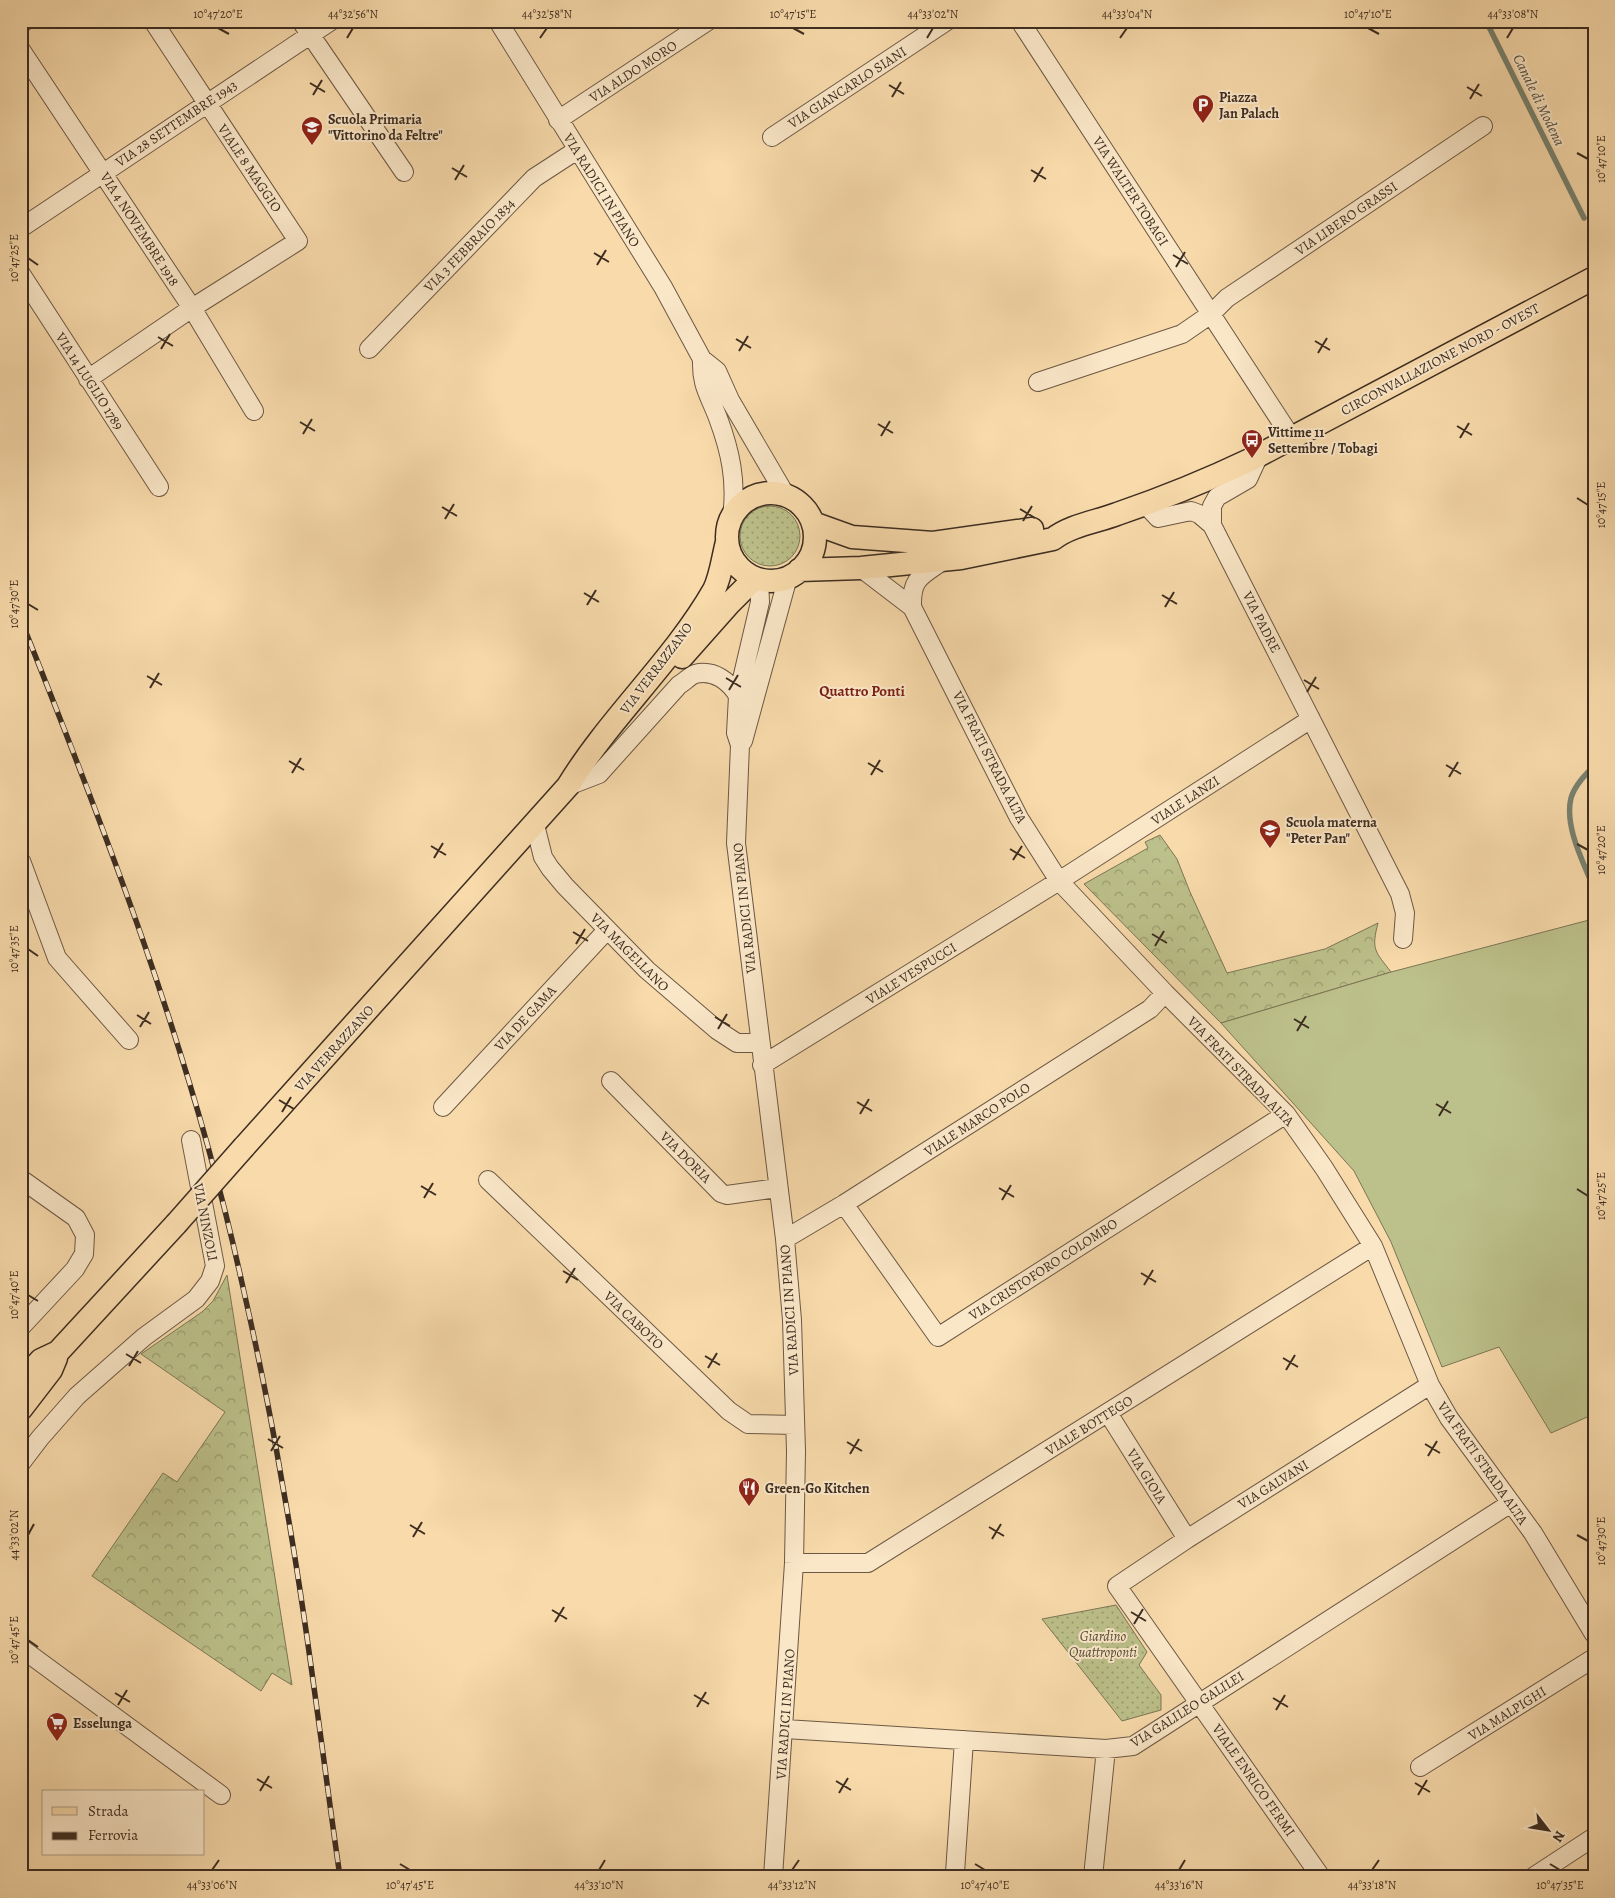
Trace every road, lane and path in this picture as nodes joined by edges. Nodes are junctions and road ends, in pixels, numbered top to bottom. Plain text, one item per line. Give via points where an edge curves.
1 (25, 21) edge
2 (153, 21) edge
3 (331, 21) edge
4 (498, 21) edge
5 (708, 21) edge
6 (947, 21) edge
7 (1020, 21) edge
8 (21, 24) edge
9 (305, 28) edge
10 (21, 50) edge
11 (207, 103) junction
12 (558, 120) junction
13 (1483, 126) dead end
14 (772, 136) dead end
15 (577, 150) junction
16 (102, 172) junction
17 (404, 172) dead end
18 (21, 228) edge
19 (21, 274) edge
20 (1594, 278) edge
21 (192, 308) junction
22 (1211, 314) junction
23 (369, 349) dead end
24 (702, 359) junction
25 (88, 379) junction
26 (1038, 382) dead end
27 (254, 411) dead end
28 (1291, 437) junction
29 (1259, 455) junction
30 (159, 487) dead end
31 (785, 494) junction
32 (1145, 504) junction
33 (732, 516) junction
34 (813, 523) junction
35 (1212, 524) junction
36 (1065, 530) junction
37 (727, 542) junction
38 (944, 560) junction
39 (861, 568) junction
40 (794, 574) junction
41 (757, 579) junction
42 (912, 608) junction
43 (738, 696) junction
44 (1311, 719) junction
45 (740, 746) junction
46 (568, 786) junction
47 (535, 825) junction
48 (21, 861) edge
49 (1059, 882) junction
50 (607, 930) junction
51 (1403, 939) dead end
52 (1165, 993) junction
53 (129, 1040) dead end
54 (759, 1043) junction
55 (762, 1065) junction
56 (611, 1081) dead end
57 (442, 1107) dead end
58 (1286, 1114) junction
59 (191, 1140) dead end
60 (21, 1179) edge
61 (488, 1180) dead end
62 (777, 1188) junction
63 (844, 1204) junction
64 (785, 1239) junction
65 (1373, 1246) junction
66 (21, 1327) edge
67 (58, 1352) junction
68 (21, 1382) edge
69 (1430, 1385) junction
70 (21, 1409) edge
71 (1108, 1413) junction
72 (795, 1425) junction
73 (21, 1463) edge
74 (1511, 1503) junction
75 (1187, 1539) junction
76 (794, 1563) junction
77 (1117, 1586) joint
78 (1594, 1634) edge
79 (21, 1648) edge
80 (1594, 1658) edge
81 (1199, 1703) junction
82 (785, 1729) junction
83 (964, 1740) junction
84 (1106, 1749) junction
85 (1420, 1768) dead end
86 (221, 1795) dead end
87 (1594, 1838) edge
88 (955, 1873) dead end
89 (773, 1877) edge
90 (1093, 1877) edge
91 (1321, 1877) edge
92 (1533, 1877) edge

1 - 8 street
2 - 11 street, VIALE 8 MAGGIO
3 - 9 street, VIA 28 SETTEMBRE 1943
4 - 12 street, VIA RADICI IN PIANO
5 - 12 street, VIA ALDO MORO
6 - 14 street, VIA GIANCARLO SIANI
7 - 22 street, VIA WALTER TOBAGI
9 - 11 street, VIA 28 SETTEMBRE 1943
9 - 17 street
10 - 16 street, VIA 4 NOVEMBRE 1918
11 - 16 street, VIA 28 SETTEMBRE 1943
11 - 21 street, VIALE 8 MAGGIO via 298,241
12 - 15 street, VIA RADICI IN PIANO
13 - 22 street, VIA LIBERO GRASSI via 1228,298
15 - 23 street, VIA 3 FEBBRAIO 1834 via 534,178
15 - 24 street, VIA RADICI IN PIANO via 662,287
16 - 18 street, VIA 28 SETTEMBRE 1943
16 - 21 street, VIA 4 NOVEMBRE 1918
19 - 25 street, VIA 14 LUGLIO 1789
20 - 28 main road, CIRCONVALLAZIONE NORD - OVEST
21 - 25 street
21 - 27 street, VIA 4 NOVEMBRE 1918
22 - 26 street, VIA LIBERO GRASSI via 1182,334
22 - 28 street, VIA WALTER TOBAGI
24 - 31 street, VIA RADICI IN PIANO via 717,371 730,400
24 - 33 street, VIA RADICI IN PIANO via 701,378 718,419 734,476
25 - 30 street, VIA 14 LUGLIO 1789
28 - 29 main road, CIRCONVALLAZIONE NORD - OVEST
29 - 32 main road, CIRCONVALLAZIONE NORD - OVEST via 1196,486
29 - 35 street via 1248,479 1217,497 1212,506
31 - 33 main road via 760,494 749,498
31 - 34 main road, VIA RADICI IN PIANO via 802,505
32 - 35 street via 1158,518 1190,511
32 - 36 main road, CIRCONVALLAZIONE NORD - OVEST
33 - 37 main road, VIA RADICI IN PIANO
34 - 36 main road, CIRCONVALLAZIONE NORD - OVEST via 852,537 933,542 1054,527
34 - 40 main road, VIA RADICI IN PIANO via 812,554
35 - 44 street, VIA PADRE
36 - 38 main road, CIRCONVALLAZIONE NORD - OVEST via 1053,539
37 - 41 main road via 739,567
37 - 46 main road, VIA VERRAZZANO via 714,589
38 - 39 main road, CIRCONVALLAZIONE NORD - OVEST
38 - 42 street via 922,576 912,589
39 - 40 main road, CIRCONVALLAZIONE NORD - OVEST
39 - 42 street, VIA FRATI STRADA ALTA
40 - 41 main road via 774,581
40 - 45 street, VIA RADICI IN PIANO
41 - 43 street, VIA RADICI IN PIANO via 760,602
41 - 46 main road, VIA VERRAZZANO via 729,604 653,690 593,766
42 - 49 street, VIA FRATI STRADA ALTA via 1019,818
43 - 45 street, VIA RADICI IN PIANO via 736,733
43 - 46 street, VIA VERRAZZANO via 732,684 722,678 695,674 679,685 599,774
44 - 49 street, VIALE LANZI
44 - 51 street, VIA PADRE via 1400,894 1405,913
45 - 54 street, VIA RADICI IN PIANO via 736,844
46 - 47 main road, VIA VERRAZZANO
47 - 50 street, VIA MAGELLANO via 543,858
47 - 67 main road, VIA VERRAZZANO, bridge
48 - 53 street via 57,958
49 - 52 street, VIA FRATI STRADA ALTA
49 - 55 street, VIALE VESPUCCI
50 - 54 street, VIA MAGELLANO via 683,1003 717,1030 737,1043
50 - 57 street, VIA DE GAMA
52 - 58 street, VIA FRATI STRADA ALTA
52 - 63 street, VIALE MARCO POLO via 1150,1009
54 - 55 street, VIA RADICI IN PIANO
55 - 62 street, VIA RADICI IN PIANO
56 - 62 street, VIA DORIA via 721,1193
58 - 63 street, VIA CRISTOFORO COLOMBO via 938,1337
58 - 65 street, VIA FRATI STRADA ALTA
59 - 73 street, VIA NINZOLI via 215,1266 210,1281 196,1299 144,1337 77,1396
60 - 66 street via 76,1218 85,1235 84,1254 75,1269
61 - 72 street, VIA CABOTO via 729,1411 748,1424
62 - 64 street, VIA RADICI IN PIANO
63 - 64 street, VIALE MARCO POLO
64 - 72 street, VIA RADICI IN PIANO via 792,1320
65 - 69 street, VIA FRATI STRADA ALTA
65 - 71 street, VIALE BOTTEGO
67 - 68 main road, VIA VERRAZZANO via 41,1360
67 - 70 main road, VIA VERRAZZANO via 51,1370
69 - 74 street, VIA FRATI STRADA ALTA via 1448,1418
69 - 75 street, VIA GALVANI
71 - 75 street, VIA GIOIA
71 - 76 street, VIALE BOTTEGO via 868,1563
72 - 76 street, VIA RADICI IN PIANO
74 - 78 street, VIA FRATI STRADA ALTA via 1533,1533
74 - 81 street, VIA GALILEO GALILEI
75 - 77 street, VIA GALVANI
76 - 82 street, VIA RADICI IN PIANO
77 - 81 street, VIALE ENRICO FERMI
79 - 86 street
80 - 85 street, VIA MALPIGHI
81 - 84 street, VIA GALILEO GALILEI via 1133,1746
81 - 91 street, VIALE ENRICO FERMI
82 - 83 street, VIA GALILEO GALILEI
82 - 89 street, VIA RADICI IN PIANO
83 - 84 street, VIA GALILEO GALILEI
83 - 88 street
84 - 90 street
87 - 92 street

